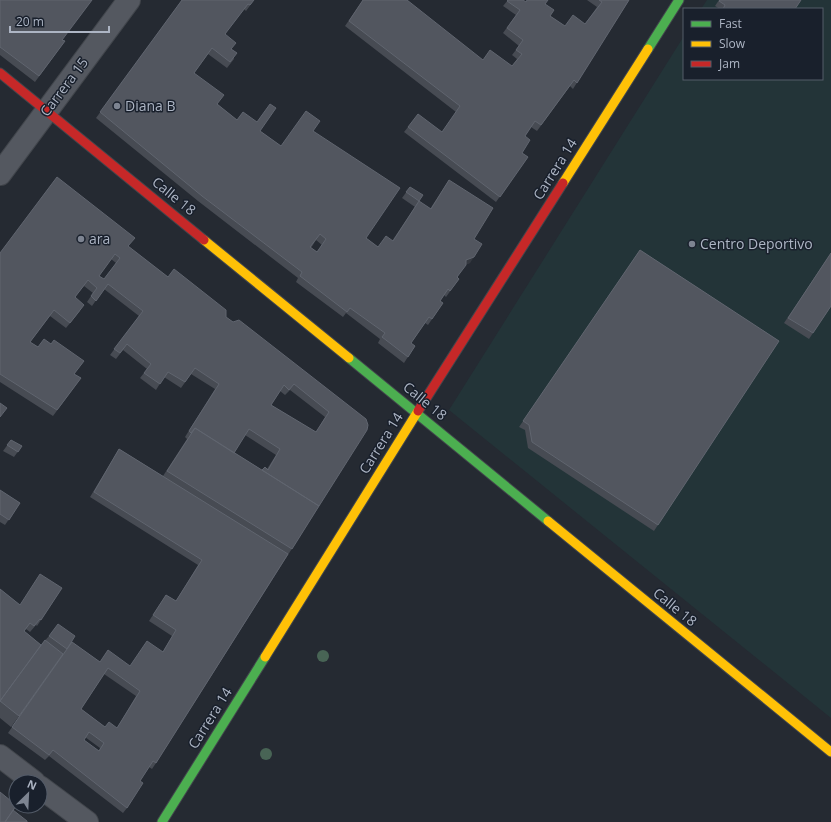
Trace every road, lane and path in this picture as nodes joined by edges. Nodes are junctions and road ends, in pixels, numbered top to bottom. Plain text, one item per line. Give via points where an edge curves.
1 (129, 0) edge
2 (679, 0) edge
3 (0, 73) edge
4 (47, 110) junction
5 (0, 174) edge
6 (417, 413) junction
7 (831, 752) edge
8 (0, 756) edge
9 (24, 774) edge
10 (48, 793) edge
11 (87, 822) edge
12 (162, 822) edge

1 - 4 street, Carrera 15
2 - 6 street, Carrera 14
3 - 4 street, Calle 18
4 - 5 street, Carrera 15
4 - 6 street, Calle 18
6 - 7 street, Calle 18
6 - 12 street, Carrera 14
8 - 9 street
10 - 11 street

